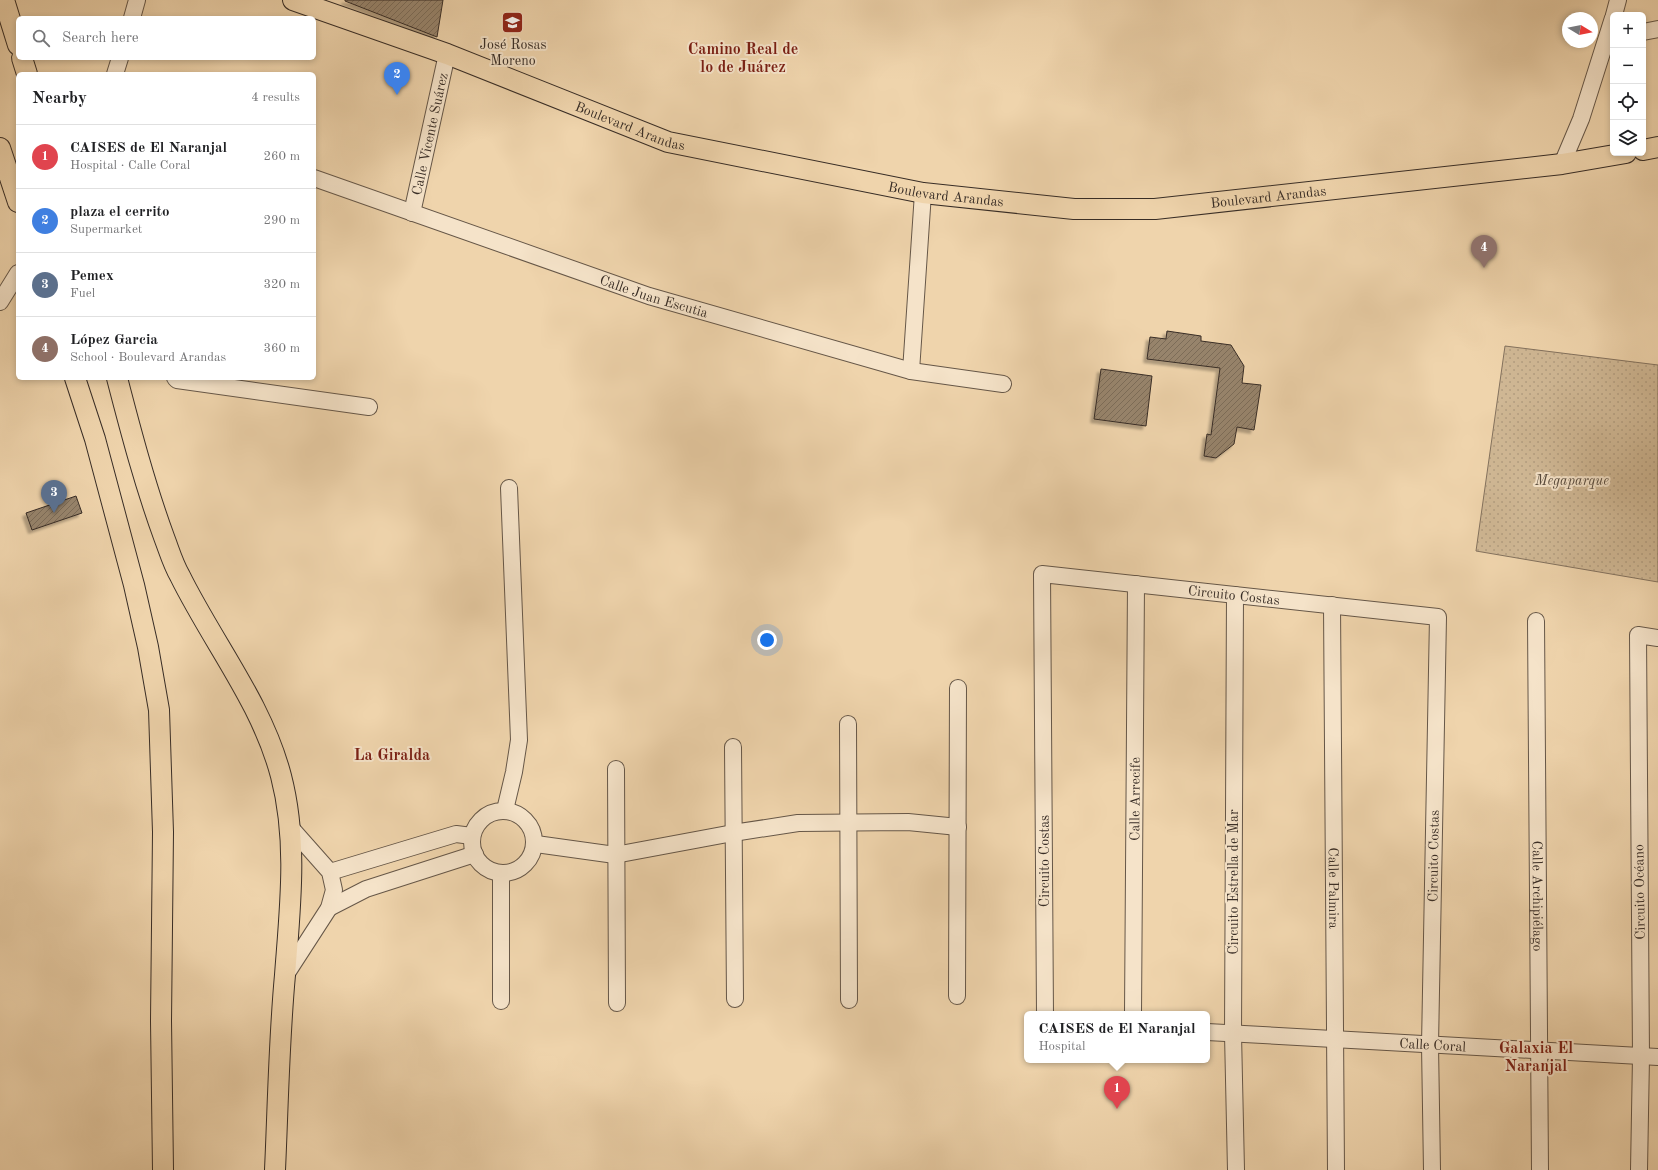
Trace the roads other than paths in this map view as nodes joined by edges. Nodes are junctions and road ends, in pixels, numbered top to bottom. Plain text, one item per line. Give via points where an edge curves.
1 (4, 0) edge
2 (137, 0) edge
3 (293, 0) edge
4 (1618, 0) edge
5 (1614, 12) edge
6 (133, 16) edge
7 (1658, 29) edge
8 (1646, 31) edge
9 (1610, 38) edge
10 (16, 39) edge
11 (447, 54) junction
12 (23, 60) edge
13 (119, 60) edge
14 (26, 72) edge
15 (116, 72) edge
16 (1658, 147) edge
17 (0, 148) edge
18 (1646, 149) edge
19 (1610, 156) edge
20 (1562, 164) junction
21 (316, 179) edge
22 (923, 193) junction
23 (16, 196) edge
24 (412, 213) junction
25 (16, 276) edge
26 (0, 302) edge
27 (911, 371) junction
28 (76, 380) edge
29 (118, 380) edge
30 (177, 380) edge
31 (1003, 384) dead end
32 (369, 407) dead end
33 (509, 488) dead end
34 (1136, 584) junction
35 (1235, 594) junction
36 (1332, 605) junction
37 (1536, 621) dead end
38 (1658, 638) edge
39 (958, 688) dead end
40 (848, 724) dead end
41 (733, 747) dead end
42 (616, 769) dead end
43 (504, 810) junction
44 (848, 822) junction
45 (958, 827) junction
46 (291, 828) junction
47 (733, 833) junction
48 (472, 836) junction
49 (536, 844) junction
50 (475, 854) junction
51 (615, 855) junction
52 (330, 872) junction
53 (501, 874) junction
54 (329, 908) junction
55 (284, 976) junction
56 (957, 996) dead end
57 (735, 999) dead end
58 (849, 1000) dead end
59 (502, 1001) dead end
60 (617, 1003) dead end
61 (1046, 1011) edge
62 (1133, 1011) edge
63 (1210, 1032) edge
64 (1233, 1034) junction
65 (1334, 1040) junction
66 (1430, 1045) junction
67 (1540, 1051) junction
68 (1641, 1056) junction
69 (1658, 1057) edge
70 (163, 1170) edge
71 (275, 1170) edge
72 (1236, 1170) edge
73 (1336, 1170) edge
74 (1432, 1170) edge
75 (1540, 1170) edge
76 (1639, 1170) edge

1 - 10 main road
2 - 6 street
3 - 11 main road, Boulevard Arandas
4 - 5 street
7 - 8 street
9 - 20 street
11 - 22 main road, Boulevard Arandas via 668,142
11 - 24 street, Calle Vicente Suárez
12 - 14 main road
13 - 15 street
16 - 18 main road
17 - 23 main road
19 - 20 main road, Boulevard Arandas
20 - 22 main road, Boulevard Arandas via 1155,209 1074,209
21 - 24 street, Calle Juan Escutia
22 - 27 street
24 - 27 street, Calle Juan Escutia via 649,296
25 - 26 street
27 - 31 street, Calle Juan Escutia
28 - 70 main road via 95,439 134,585 159,710 163,832
29 - 46 main road via 139,462 176,569 271,742
30 - 32 street
33 - 43 street via 519,740
34 - 35 street, Circuito Costas
34 - 61 street, Circuito Costas via 1042,574
34 - 62 street, Calle Arrecife
35 - 36 street, Circuito Costas
35 - 64 street, Circuito Estrella de Mar
36 - 65 street, Calle Palmira
36 - 66 street, Circuito Costas via 1438,617
37 - 67 street, Calle Archipiélago
38 - 68 street, Circuito Océano via 1638,635
39 - 45 street
40 - 44 street
41 - 47 street
42 - 51 street
43 - 48 street via 490,813 478,823
43 - 49 street via 519,814 530,825
44 - 45 street via 908,822
44 - 47 street via 798,823
44 - 58 street
45 - 56 street
46 - 52 street
46 - 55 main road via 292,875
47 - 51 street
47 - 57 street
48 - 50 street
48 - 52 street via 456,834
49 - 51 street
49 - 53 street via 526,865 514,872
50 - 53 street via 479,864 489,871
50 - 54 street via 366,889
51 - 60 street
52 - 54 street via 334,890
53 - 59 street
54 - 55 street
55 - 71 main road
63 - 64 street, Calle Coral
64 - 65 street, Calle Coral
64 - 72 street, Circuito Estrella de Mar
65 - 66 street, Calle Coral
65 - 73 street, Calle Palmira
66 - 67 street, Calle Coral
66 - 74 street
67 - 68 street, Calle Coral
67 - 75 street, Calle Archipiélago
68 - 69 street, Calle Coral
68 - 76 street, Circuito Océano

